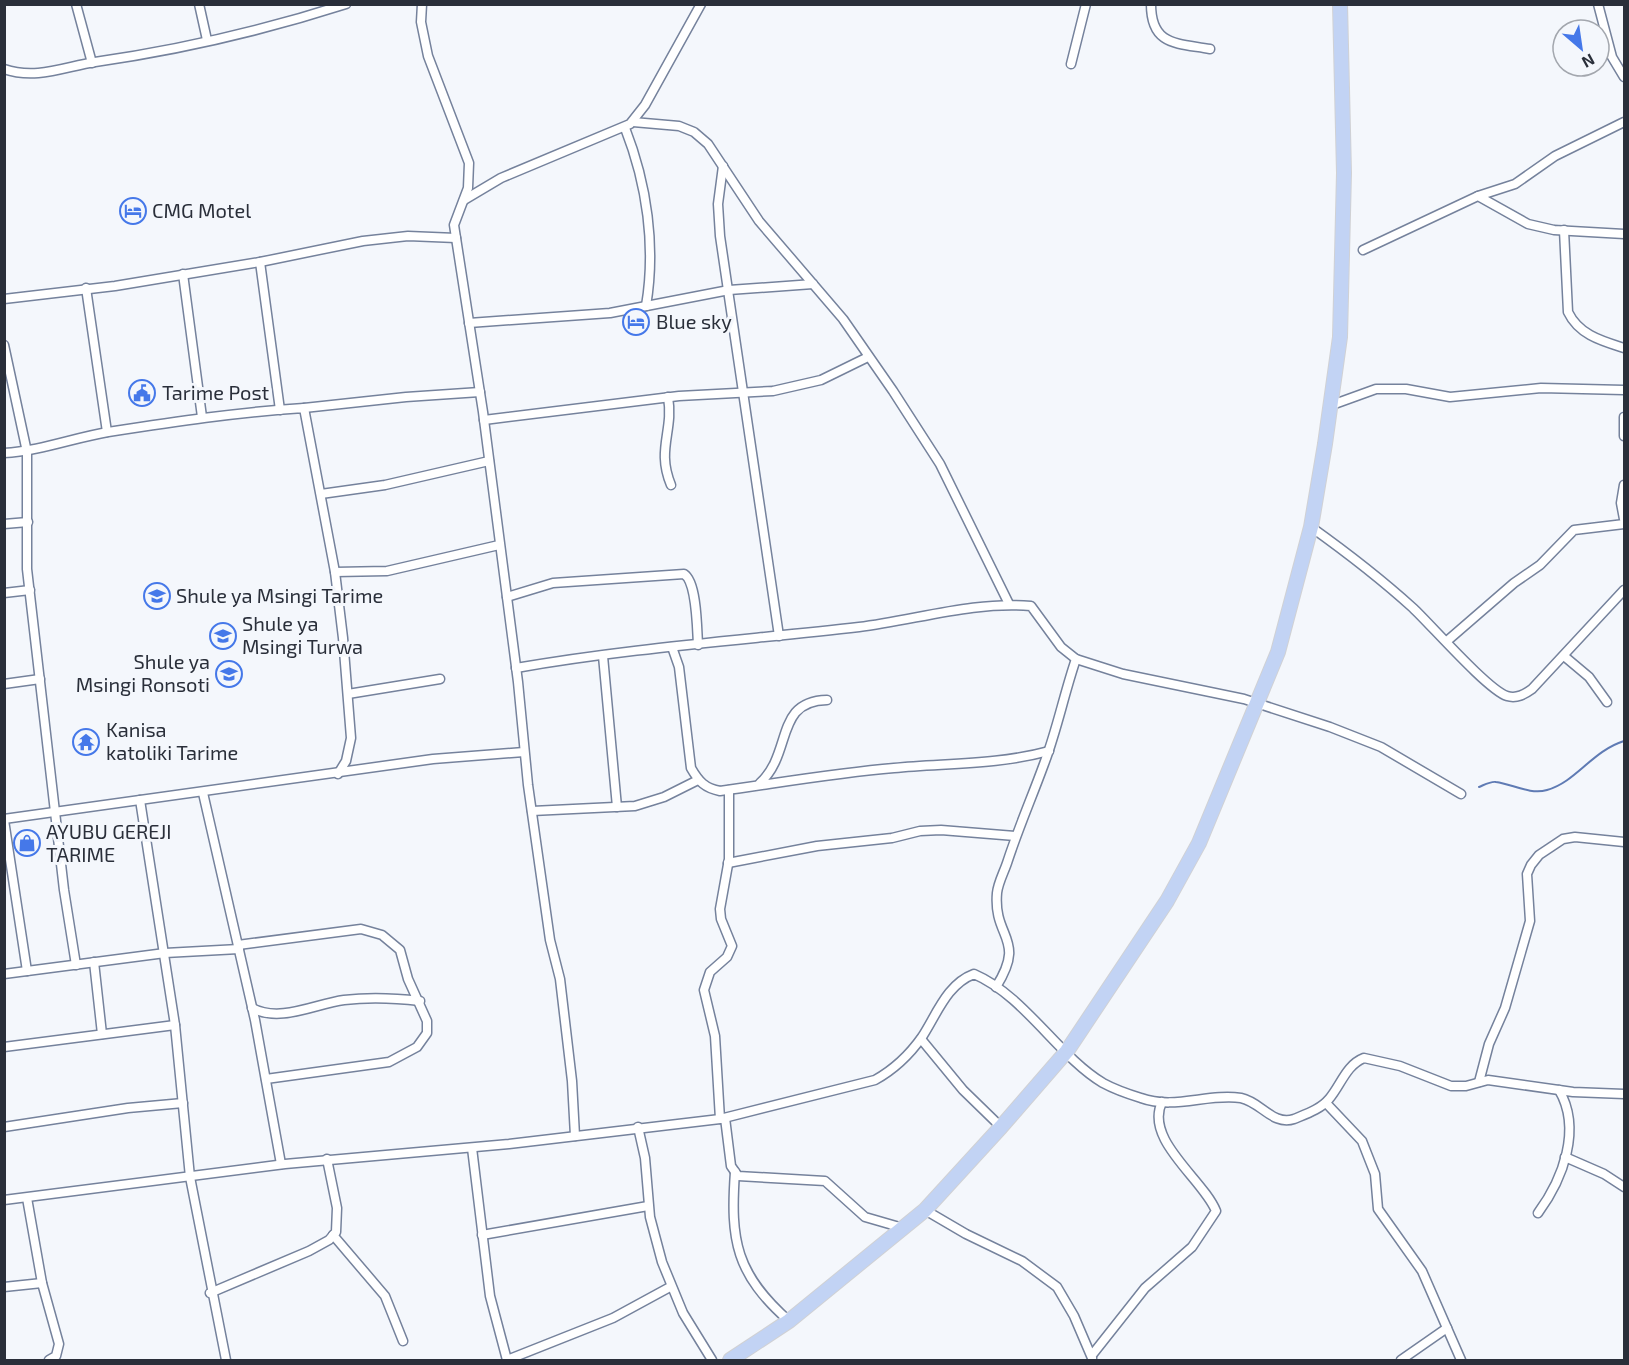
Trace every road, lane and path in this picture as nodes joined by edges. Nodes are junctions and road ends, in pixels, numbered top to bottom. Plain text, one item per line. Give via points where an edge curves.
1 (76, 4) edge
2 (199, 4) edge
3 (346, 4) edge
4 (422, 4) edge
5 (701, 4) edge
6 (1086, 4) edge
7 (1151, 4) edge
8 (1340, 4) edge
9 (1598, 4) edge
10 (207, 40) junction
11 (1210, 49) dead end
12 (92, 63) junction
13 (1071, 64) dead end
14 (4, 69) edge
15 (1624, 77) edge
16 (1624, 122) edge
17 (629, 125) junction
18 (723, 166) junction
19 (1478, 196) junction
20 (463, 200) junction
21 (1564, 230) junction
22 (1624, 234) edge
23 (456, 238) junction
24 (1363, 250) dead end
25 (260, 262) junction
26 (183, 274) junction
27 (813, 284) junction
28 (86, 288) junction
29 (729, 290) junction
30 (4, 299) edge
31 (646, 306) junction
32 (469, 324) junction
33 (4, 345) edge
34 (1624, 348) edge
35 (868, 357) junction
36 (1624, 390) edge
37 (744, 391) junction
38 (480, 392) junction
39 (668, 398) junction
40 (1329, 406) junction
41 (304, 408) junction
42 (280, 410) junction
43 (202, 417) junction
44 (1624, 417) edge
45 (484, 420) junction
46 (106, 432) junction
47 (1624, 436) edge
48 (27, 452) junction
49 (4, 453) edge
50 (489, 461) junction
51 (671, 484) dead end
52 (1624, 485) edge
53 (321, 494) junction
54 (1624, 521) edge
55 (28, 522) junction
56 (4, 524) edge
57 (1311, 527) junction
58 (499, 544) junction
59 (335, 572) junction
60 (30, 590) junction
61 (1624, 590) edge
62 (4, 593) edge
63 (507, 597) junction
64 (1009, 604) junction
65 (779, 636) junction
66 (1447, 642) junction
67 (698, 645) junction
68 (672, 647) junction
69 (603, 656) junction
70 (1564, 656) junction
71 (1076, 659) junction
72 (516, 668) junction
73 (40, 679) junction
74 (440, 679) dead end
75 (4, 684) edge
76 (348, 694) junction
77 (826, 700) dead end
78 (1607, 702) dead end
79 (1258, 705) junction
80 (1049, 751) junction
81 (524, 752) junction
82 (338, 774) junction
83 (698, 780) junction
84 (759, 784) junction
85 (729, 790) junction
86 (203, 793) junction
87 (1461, 794) dead end
88 (140, 800) junction
89 (616, 807) junction
90 (56, 811) junction
91 (532, 811) junction
92 (4, 819) edge
93 (1015, 836) junction
94 (1624, 842) edge
95 (728, 863) junction
96 (238, 947) junction
97 (165, 953) junction
98 (94, 962) junction
99 (76, 965) junction
100 (27, 972) junction
101 (4, 974) edge
102 (996, 987) junction
103 (420, 1001) junction
104 (252, 1008) junction
105 (175, 1025) junction
106 (102, 1034) junction
107 (921, 1039) junction
108 (4, 1047) edge
109 (1067, 1051) junction
110 (266, 1079) junction
111 (1479, 1082) junction
112 (1559, 1090) junction
113 (1624, 1094) edge
114 (1162, 1102) junction
115 (183, 1103) junction
116 (1326, 1103) junction
117 (722, 1119) junction
118 (4, 1127) edge
119 (638, 1127) junction
120 (1001, 1127) junction
121 (574, 1136) junction
122 (472, 1148) junction
123 (1565, 1157) junction
124 (327, 1159) junction
125 (281, 1164) junction
126 (735, 1172) junction
127 (190, 1177) junction
128 (1624, 1187) edge
129 (27, 1198) junction
130 (4, 1200) edge
131 (648, 1206) junction
132 (925, 1210) junction
133 (1538, 1213) dead end
134 (903, 1228) junction
135 (333, 1235) junction
136 (482, 1235) junction
137 (42, 1283) junction
138 (4, 1287) edge
139 (670, 1287) junction
140 (210, 1293) junction
141 (789, 1321) junction
142 (1447, 1328) junction
143 (403, 1341) dead end
144 (1092, 1358) edge
145 (49, 1360) edge
146 (225, 1360) edge
147 (507, 1360) edge
148 (712, 1360) edge
149 (730, 1360) edge
150 (1401, 1360) edge
151 (1461, 1360) edge

1 - 12 street
2 - 10 street
3 - 10 street
4 - 20 street via 421,22 428,56 469,163 468,188
5 - 17 street via 645,105
6 - 13 street
7 - 11 street via 1154,28 1159,35
8 - 40 highway via 1344,173 1340,326
9 - 15 street via 1612,57
10 - 12 street
12 - 14 street via 40,73 19,74
16 - 19 street via 1555,156 1515,184
17 - 18 street via 679,126 694,132
17 - 20 street via 501,178
17 - 31 street via 650,232 651,277
18 - 27 street via 759,220
18 - 29 street via 717,204
19 - 21 street via 1528,224
19 - 24 street
20 - 23 street via 454,225
21 - 22 street
21 - 34 street via 1571,319 1586,334
23 - 25 street via 408,236 363,241
23 - 32 street
25 - 26 street
25 - 42 street
26 - 28 street
26 - 43 street
27 - 29 street
27 - 35 street
28 - 30 street
28 - 46 street
29 - 31 street
29 - 37 street
31 - 32 street via 610,313
32 - 38 street
33 - 48 street
35 - 37 street via 804,385
35 - 64 street via 940,464
36 - 40 street via 1540,388 1450,397 1406,389 1376,389
37 - 39 street
37 - 65 street
38 - 41 street
38 - 45 street
39 - 45 street
39 - 51 street via 671,414 663,453
40 - 57 highway
41 - 42 street
41 - 53 street
42 - 43 street
43 - 46 street
44 - 47 street
45 - 50 street
46 - 48 street
48 - 49 street
48 - 55 street
50 - 53 street via 386,485
50 - 58 street
52 - 54 street
53 - 59 street
54 - 66 street via 1574,530 1540,565
55 - 56 street
55 - 60 street
57 - 66 street via 1411,606
57 - 79 highway via 1278,652
58 - 59 street via 387,571
58 - 63 street
59 - 76 street
60 - 62 street
60 - 73 street
61 - 70 street
63 - 67 street via 553,583 684,574 692,586
63 - 72 street
64 - 65 street
64 - 71 street via 1031,606 1061,647
65 - 67 street
66 - 70 street via 1508,697 1523,695
67 - 68 street
68 - 69 street
68 - 83 street via 682,688 688,754
69 - 72 street
69 - 89 street
70 - 78 street via 1589,676
71 - 79 street via 1123,674
71 - 80 street
72 - 81 street
73 - 75 street
73 - 90 street
74 - 76 street
76 - 82 street via 351,738 346,761
77 - 84 street via 801,704 773,770
79 - 87 street via 1366,740
79 - 109 highway via 1199,843 1167,901
80 - 84 street via 1007,761 883,769
80 - 93 street
81 - 82 street via 472,754
81 - 91 street
82 - 86 street
83 - 85 street via 707,788
83 - 89 street via 664,797
84 - 85 street
85 - 95 street
86 - 88 street
86 - 96 street
88 - 90 street
88 - 97 street
89 - 91 street
90 - 92 street
90 - 99 street
91 - 121 street via 550,940 560,979
92 - 100 street
93 - 95 street via 920,831
93 - 102 street via 997,891 998,919 1011,945 1011,955
94 - 111 street via 1563,839 1531,865 1527,874 1530,921
95 - 117 street via 721,918 732,946 727,957 710,972 704,990 715,1036
96 - 97 street
96 - 103 street via 361,929 382,935 400,950 408,979
96 - 104 street
97 - 98 street
97 - 105 street
98 - 99 street
98 - 106 street
99 - 100 street
100 - 101 street
102 - 107 street via 974,974 965,977 947,995
102 - 109 street
103 - 104 street via 384,997 344,1000 271,1014
103 - 110 street via 428,1021 427,1033 406,1055 389,1062
104 - 110 street
105 - 106 street
105 - 115 street
106 - 108 street
107 - 117 street via 890,1072 875,1080
107 - 120 street via 963,1090
109 - 114 street via 1102,1082
109 - 120 highway
110 - 125 street
111 - 112 street via 1500,1081
111 - 116 street via 1451,1086 1400,1066 1364,1058 1351,1066
112 - 113 street
112 - 123 street via 1569,1109
114 - 116 street via 1241,1098 1285,1121
114 - 144 street via 1157,1112 1167,1142 1216,1211 1192,1247 1145,1288
115 - 118 street
115 - 127 street
116 - 142 street via 1362,1141 1374,1174 1378,1209 1413,1256
117 - 119 street
117 - 126 street
119 - 121 street
119 - 131 street via 645,1158
120 - 132 highway
121 - 122 street
122 - 124 street
122 - 136 street
123 - 128 street
123 - 133 street via 1559,1177
124 - 125 street
124 - 135 street via 337,1208
125 - 127 street
126 - 134 street via 744,1177 825,1181 865,1216
126 - 141 street via 732,1213 737,1248 755,1285
127 - 129 street
127 - 140 street
129 - 130 street
129 - 137 street
131 - 136 street
131 - 139 street
132 - 134 highway
132 - 144 street via 1023,1260 1057,1287
134 - 141 highway
135 - 140 street via 309,1251
135 - 143 street via 385,1296
136 - 147 street via 490,1296
137 - 138 street
137 - 145 street via 58,1344 56,1356
139 - 147 street via 613,1318
139 - 148 street via 682,1314
140 - 146 street
141 - 149 highway
142 - 150 street
142 - 151 street

